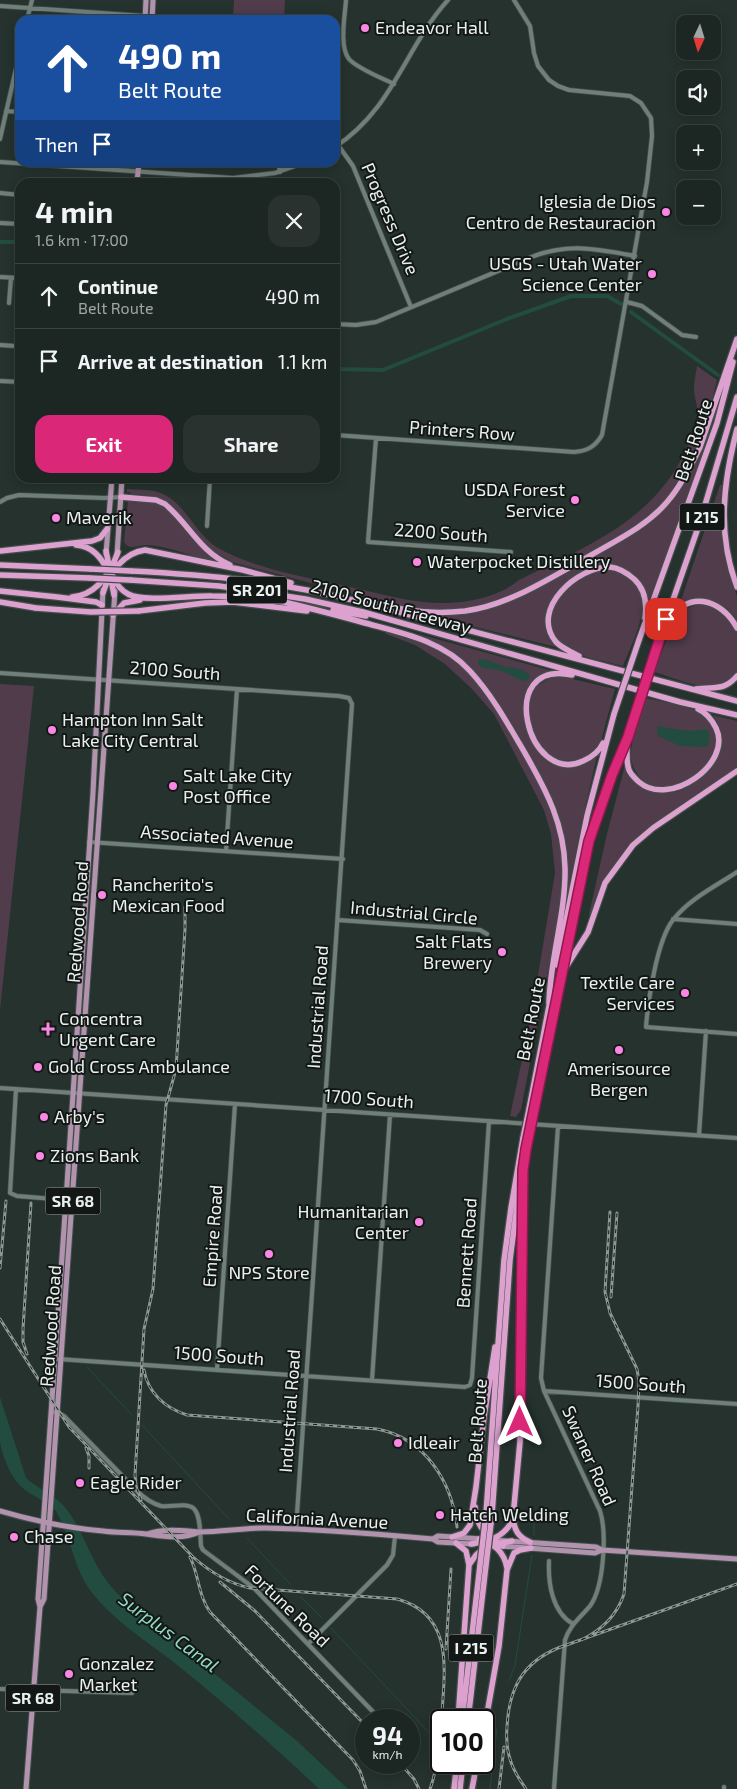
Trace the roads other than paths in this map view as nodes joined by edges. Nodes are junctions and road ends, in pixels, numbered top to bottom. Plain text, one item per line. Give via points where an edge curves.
1 (32, 0) edge
2 (146, 0) edge
3 (153, 0) edge
4 (346, 0) edge
5 (448, 0) edge
6 (514, 0) edge
7 (0, 6) edge
8 (30, 8) junction
9 (28, 15) edge
10 (110, 15) edge
11 (145, 15) edge
12 (152, 15) edge
13 (15, 76) edge
14 (394, 84) junction
15 (6, 111) junction
16 (15, 112) edge
17 (0, 139) edge
18 (340, 143) edge
19 (340, 151) edge
20 (0, 162) edge
21 (15, 163) edge
22 (69, 167) edge
23 (138, 167) edge
24 (279, 167) edge
25 (293, 167) edge
26 (138, 172) junction
27 (280, 172) junction
28 (137, 178) edge
29 (0, 193) edge
30 (15, 194) edge
31 (0, 223) edge
32 (15, 224) edge
33 (635, 256) junction
34 (0, 277) edge
35 (11, 278) junction
36 (15, 278) edge
37 (626, 302) junction
38 (9, 304) dead end
39 (411, 307) junction
40 (340, 324) edge
41 (696, 338) dead end
42 (737, 339) edge
43 (0, 345) edge
44 (737, 345) edge
45 (15, 346) edge
46 (0, 381) edge
47 (15, 382) edge
48 (737, 397) edge
49 (737, 429) edge
50 (340, 436) edge
51 (376, 438) junction
52 (112, 483) edge
53 (122, 483) edge
54 (210, 483) edge
55 (121, 497) junction
56 (110, 498) junction
57 (0, 502) edge
58 (208, 526) dead end
59 (107, 529) junction
60 (61, 546) junction
61 (106, 551) joint
62 (0, 552) edge
63 (118, 552) joint
64 (511, 552) dead end
65 (0, 565) edge
66 (243, 570) junction
67 (110, 571) junction
68 (0, 575) edge
69 (104, 579) junction
70 (116, 582) junction
71 (737, 587) edge
72 (0, 591) edge
73 (103, 593) junction
74 (329, 594) junction
75 (114, 595) junction
76 (58, 597) junction
77 (155, 598) junction
78 (0, 602) edge
79 (280, 602) junction
80 (361, 602) junction
81 (102, 605) junction
82 (113, 615) junction
83 (382, 618) junction
84 (354, 620) junction
85 (737, 628) edge
86 (642, 630) junction
87 (661, 636) junction
88 (588, 662) junction
89 (0, 673) edge
90 (737, 676) edge
91 (98, 680) junction
92 (108, 681) junction
93 (626, 687) junction
94 (237, 689) junction
95 (694, 690) junction
96 (349, 698) joint
97 (737, 701) edge
98 (680, 702) junction
99 (737, 715) edge
100 (612, 721) junction
101 (628, 737) junction
102 (737, 771) edge
103 (89, 842) junction
104 (97, 843) junction
105 (226, 851) junction
106 (342, 859) junction
107 (737, 872) edge
108 (673, 919) junction
109 (338, 920) junction
110 (737, 924) edge
111 (487, 934) dead end
112 (560, 976) junction
113 (550, 1003) junction
114 (706, 1031) junction
115 (737, 1034) edge
116 (0, 1088) edge
117 (16, 1089) junction
118 (73, 1093) junction
119 (80, 1093) junction
120 (235, 1104) junction
121 (532, 1109) junction
122 (325, 1110) junction
123 (390, 1115) junction
124 (489, 1121) junction
125 (558, 1126) junction
126 (699, 1136) junction
127 (737, 1138) edge
128 (526, 1139) junction
129 (523, 1170) junction
130 (66, 1200) junction
131 (500, 1317) junction
132 (55, 1359) junction
133 (62, 1359) junction
134 (217, 1370) junction
135 (306, 1376) junction
136 (372, 1380) junction
137 (470, 1385) joint
138 (544, 1391) junction
139 (737, 1404) edge
140 (55, 1412) junction
141 (476, 1487) junction
142 (0, 1511) edge
143 (489, 1514) junction
144 (513, 1517) junction
145 (44, 1522) junction
146 (50, 1524) junction
147 (296, 1529) junction
148 (199, 1532) junction
149 (395, 1536) junction
150 (452, 1537) junction
151 (433, 1538) junction
152 (479, 1539) joint
153 (512, 1541) joint
154 (456, 1543) junction
155 (472, 1544) joint
156 (494, 1544) junction
157 (530, 1545) junction
158 (602, 1550) junction
159 (737, 1559) edge
160 (549, 1561) dead end
161 (469, 1565) junction
162 (483, 1565) junction
163 (508, 1570) junction
164 (40, 1607) junction
165 (572, 1624) junction
166 (308, 1644) junction
167 (0, 1688) edge
168 (34, 1691) junction
169 (132, 1694) dead end
170 (370, 1709) edge
171 (459, 1709) edge
172 (463, 1709) edge
173 (469, 1709) edge
174 (488, 1709) edge
175 (456, 1774) edge
176 (462, 1774) edge
177 (475, 1774) edge
178 (26, 1789) edge
179 (454, 1789) edge
180 (460, 1789) edge
181 (472, 1789) edge
182 (554, 1789) edge

1 - 8 street
2 - 11 main road
3 - 12 main road
4 - 14 street via 346,54 353,62
5 - 14 street via 424,29
6 - 33 street via 530,26 538,66 549,80 569,90 630,96 642,103 650,114 650,162
7 - 8 street
8 - 9 street
8 - 10 street
13 - 15 street
14 - 18 street via 369,118
15 - 16 street
15 - 17 street
19 - 39 street, Progress Drive via 353,166
20 - 21 street
22 - 26 street
23 - 26 main road
24 - 27 street
25 - 27 street
26 - 27 street via 233,178
26 - 28 main road
29 - 30 street
31 - 32 street
33 - 37 street
33 - 39 street via 583,248 551,250
34 - 35 street
35 - 36 street
35 - 38 street
37 - 41 street via 642,306 682,335
37 - 51 street, Printers Row via 605,427 598,442 587,450 574,452
39 - 40 street via 376,322
42 - 80 highway via 692,464 666,503 642,523 539,584 484,607 442,613
43 - 45 street
44 - 86 highway, Belt Route / I 215 via 717,423
46 - 47 street
48 - 87 highway, Belt Route / I 215 via 700,522
49 - 71 highway via 723,504 728,555
50 - 51 street, Printers Row
51 - 64 street, 2200 South via 368,542
52 - 56 main road
53 - 55 main road
54 - 58 street
55 - 56 street
55 - 63 main road
55 - 66 highway via 156,500 165,504 205,549
56 - 57 street via 19,495
56 - 59 main road
59 - 60 highway via 97,540
59 - 61 main road
60 - 62 highway
60 - 67 highway via 88,548
61 - 67 highway
63 - 67 highway
65 - 74 highway, 2100 South Freeway / SR 201, bridge via 240,579
66 - 67 highway via 148,550 130,555
66 - 74 highway
67 - 69 highway
67 - 70 highway
67 - 73 highway
67 - 75 highway
68 - 83 highway, 2100 South Freeway / SR 201, bridge via 220,586 305,598
69 - 73 main road, Redwood Road / SR 68
69 - 76 highway via 84,595
70 - 75 main road, Redwood Road / SR 68
70 - 77 highway via 131,596
72 - 76 highway
73 - 81 main road, Redwood Road / SR 68
74 - 80 highway, 2100 South Freeway / SR 201
75 - 82 main road, Redwood Road / SR 68
76 - 81 highway
77 - 79 highway via 219,596
77 - 82 highway via 124,603
78 - 84 highway, bridge via 36,608 117,612 217,602 250,603
79 - 83 highway
79 - 84 highway
80 - 88 highway, 2100 South Freeway / SR 201
81 - 91 main road, Redwood Road / SR 68
82 - 92 main road, Redwood Road / SR 68
83 - 93 highway, 2100 South Freeway / SR 201
84 - 113 highway via 420,639 443,650 469,669 493,698 548,794 563,842 565,869
85 - 87 highway via 718,606 698,601 680,607
86 - 88 highway via 645,598 638,583 625,572 609,567 578,577 553,602 548,624 559,644
86 - 100 highway, Belt Route / I 215, bridge
87 - 101 highway, Belt Route / I 215, bridge
88 - 95 highway, 2100 South Freeway / SR 201
89 - 91 street, 2100 South
90 - 95 highway via 722,687
91 - 92 street, 2100 South
91 - 103 main road, Redwood Road / SR 68
92 - 94 street, 2100 South
92 - 104 main road, Redwood Road / SR 68
93 - 98 highway, 2100 South Freeway / SR 201
93 - 100 highway via 554,674 537,681 529,690 526,714 531,733 540,749 554,760 570,764 594,755
94 - 96 street, 2100 South
94 - 105 street
95 - 97 highway, 2100 South Freeway / SR 201
96 - 106 street, Industrial Road via 352,711
98 - 99 highway, 2100 South Freeway / SR 201
98 - 101 highway via 701,710 714,722 719,742 717,755 710,765 688,783 664,791 642,784 629,769
100 - 113 highway, Belt Route / I 215 via 587,816
101 - 112 highway, Belt Route / I 215 via 589,841
102 - 112 highway via 633,845 605,883 588,932
103 - 104 street, Associated Avenue
103 - 118 main road, Redwood Road / SR 68
104 - 105 street, Associated Avenue
104 - 119 main road, Redwood Road / SR 68
105 - 106 street, Associated Avenue
106 - 109 street, Industrial Road
107 - 108 street via 686,906
108 - 110 street
108 - 114 street via 663,940 651,988 646,1027
109 - 111 street, Industrial Circle via 480,930
109 - 122 street, Industrial Road
112 - 121 highway, Belt Route / I 215
113 - 121 highway, Belt Route / I 215
114 - 115 street
114 - 126 street
116 - 117 street, 1700 South
117 - 118 street, 1700 South
117 - 130 street via 11,1194
118 - 119 street, 1700 South
118 - 130 main road, Redwood Road / SR 68
119 - 120 street, 1700 South
119 - 133 main road, Redwood Road / SR 68
120 - 122 street, 1700 South
120 - 134 street, Empire Road
121 - 128 highway, Belt Route / I 215, bridge
122 - 123 street, 1700 South
122 - 135 street, Industrial Road
123 - 124 street, 1700 South
123 - 136 street
124 - 125 street, 1700 South
124 - 137 street, Bennett Road
125 - 126 street, 1700 South
125 - 138 street, Swaner Road via 541,1373
126 - 127 street, 1700 South
128 - 129 highway, Belt Route / I 215
128 - 131 highway, Belt Route / I 215 via 509,1223
129 - 143 highway, Belt Route / I 215 via 510,1260
129 - 144 highway via 520,1442
130 - 132 main road, Redwood Road / SR 68
131 - 141 highway
131 - 143 highway, Belt Route / I 215
132 - 133 street, 1500 South
132 - 140 main road, Redwood Road / SR 68
133 - 134 street, 1500 South
133 - 140 main road, Redwood Road / SR 68
134 - 135 street, 1500 South
135 - 136 street, 1500 South
135 - 147 street, Industrial Road
136 - 137 street, 1500 South
138 - 139 street, 1500 South
138 - 158 street, Swaner Road via 600,1511 604,1528
140 - 145 main road, Redwood Road / SR 68
140 - 146 main road, Redwood Road / SR 68
140 - 148 street, Fortune Road via 64,1416 145,1498 162,1506 194,1509 198,1515
141 - 150 highway via 469,1528 464,1534
141 - 156 highway via 478,1522
142 - 145 main road, California Avenue
143 - 162 highway, Belt Route / I 215, bridge
144 - 156 highway
144 - 157 highway via 517,1533
145 - 146 main road, California Avenue
145 - 164 main road, Redwood Road / SR 68
146 - 148 main road, California Avenue via 147,1534 158,1531
146 - 164 main road, Redwood Road / SR 68 via 44,1599
147 - 148 main road, California Avenue via 246,1528
147 - 149 main road, California Avenue
148 - 166 street, Fortune Road via 203,1550 254,1588
149 - 151 main road, California Avenue
149 - 166 street via 394,1551 387,1565
150 - 151 main road, California Avenue
150 - 152 main road, California Avenue
151 - 154 main road, California Avenue via 438,1542
152 - 156 highway
153 - 156 highway
153 - 157 main road
154 - 155 main road, California Avenue
154 - 161 highway via 466,1551
155 - 156 highway
156 - 157 main road
156 - 161 highway via 478,1552
156 - 163 highway
157 - 158 main road via 595,1553
157 - 163 highway via 514,1552
158 - 159 main road
158 - 165 street, Swaner Road via 598,1590 589,1606
160 - 165 street via 552,1594 560,1614
161 - 171 highway
162 - 172 highway, Belt Route / I 215
162 - 173 highway, Belt Route / I 215
163 - 174 highway
164 - 168 main road, Redwood Road / SR 68
165 - 182 street, Swaner Road via 564,1645
166 - 170 street, Fortune Road
167 - 168 street
168 - 169 street
168 - 178 main road, Redwood Road / SR 68
175 - 179 highway
176 - 180 highway
177 - 181 highway

